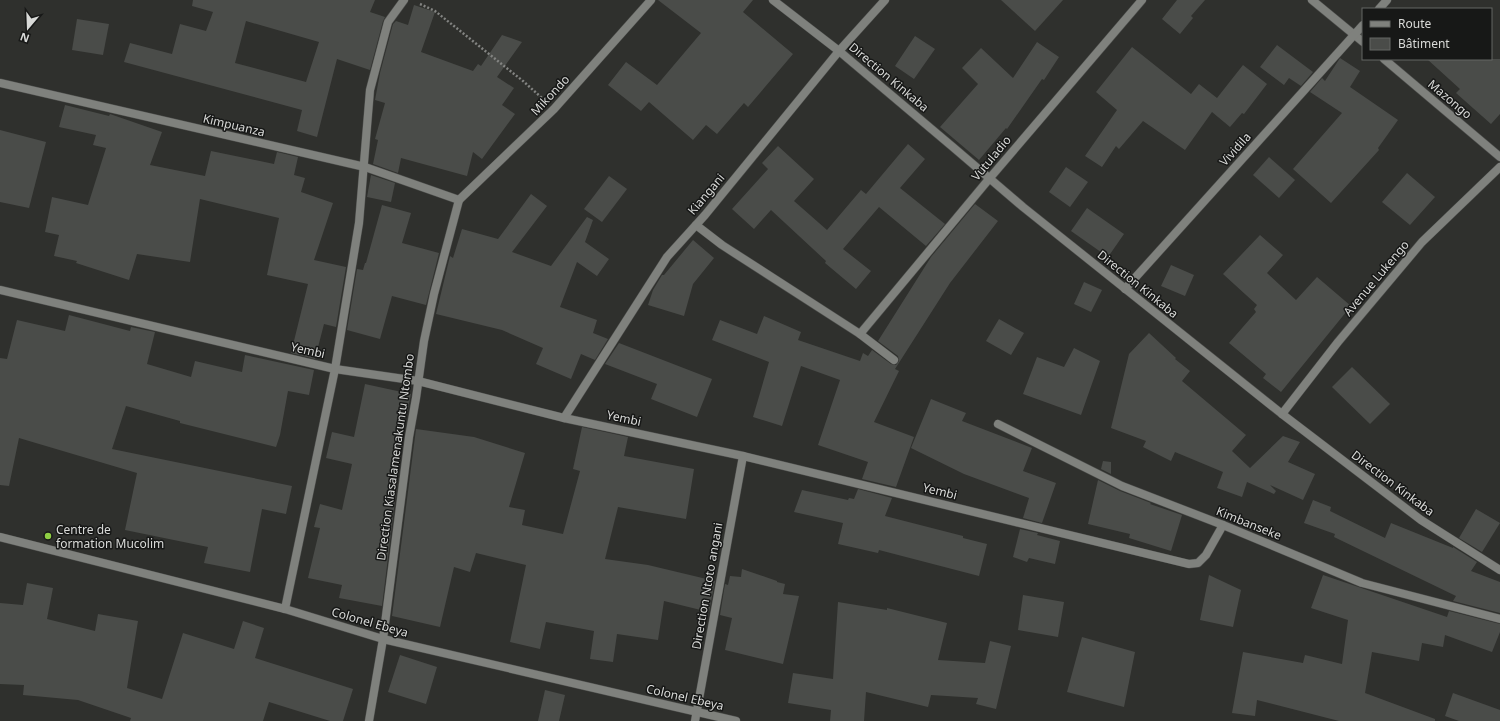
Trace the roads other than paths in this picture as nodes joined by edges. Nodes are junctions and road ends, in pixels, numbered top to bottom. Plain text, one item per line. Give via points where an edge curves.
1 (404, 0) edge
2 (652, 0) edge
3 (774, 0) edge
4 (885, 0) edge
5 (1142, 0) edge
6 (1312, 0) edge
7 (1388, 0) edge
8 (1380, 8) edge
9 (1362, 26) edge
10 (1354, 34) junction
11 (1362, 41) edge
12 (839, 51) junction
13 (1385, 60) edge
14 (0, 83) edge
15 (1500, 157) edge
16 (1500, 166) edge
17 (365, 167) junction
18 (989, 179) junction
19 (460, 200) junction
20 (696, 225) junction
21 (1125, 289) junction
22 (0, 290) edge
23 (860, 334) junction
24 (894, 360) dead end
25 (335, 369) junction
26 (418, 381) junction
27 (1282, 414) junction
28 (564, 418) junction
29 (998, 424) dead end
30 (742, 456) junction
31 (1223, 525) junction
32 (0, 538) edge
33 (1500, 570) edge
34 (285, 609) junction
35 (1500, 619) edge
36 (382, 639) junction
37 (697, 712) junction
38 (369, 721) edge
39 (695, 721) edge
40 (736, 721) edge

1 - 17 street via 388,22 370,90
2 - 19 street, Mikondo via 554,109
3 - 12 street, Direction Kinkaba
4 - 12 street, Kiangani
5 - 18 street, Vutuladio
6 - 10 street
7 - 8 street
9 - 10 street, Vividila
10 - 11 street
10 - 21 street, Vividila
12 - 18 street, Direction Kinkaba
12 - 20 street, Kiangani
13 - 15 street, Mazongo
14 - 17 street, Kimpuanza
16 - 27 street, Avenue Lukengo via 1422,242 1338,342
17 - 19 street, Kimpuanza
17 - 25 street via 360,223
18 - 21 street, Direction Kinkaba
18 - 23 street, Vutuladio
19 - 26 street, Direction Kiasalamenakuntu Ntombo via 434,294
20 - 23 street via 722,245
20 - 28 street, Kiangani via 667,257
21 - 27 street, Direction Kinkaba
22 - 25 street, Yembi
23 - 24 street
25 - 26 street, Yembi
25 - 34 street
26 - 28 street, Yembi
26 - 36 street, Direction Kiasalamenakuntu Ntombo via 408,437
27 - 33 street, Direction Kinkaba via 1420,520
28 - 30 street, Yembi
29 - 31 street, Kimbanseke via 1122,486
30 - 31 street, Yembi via 1189,564 1198,563 1206,555
30 - 37 street, Direction Ntoto angani
31 - 35 street, Kimbanseke via 1362,583
32 - 34 street, Colonel Ebeya
34 - 36 street, Colonel Ebeya
36 - 37 street, Colonel Ebeya
36 - 38 street, Direction Kiasalamenakuntu Ntombo
37 - 39 street, Direction Ntoto angani
37 - 40 street, Colonel Ebeya

